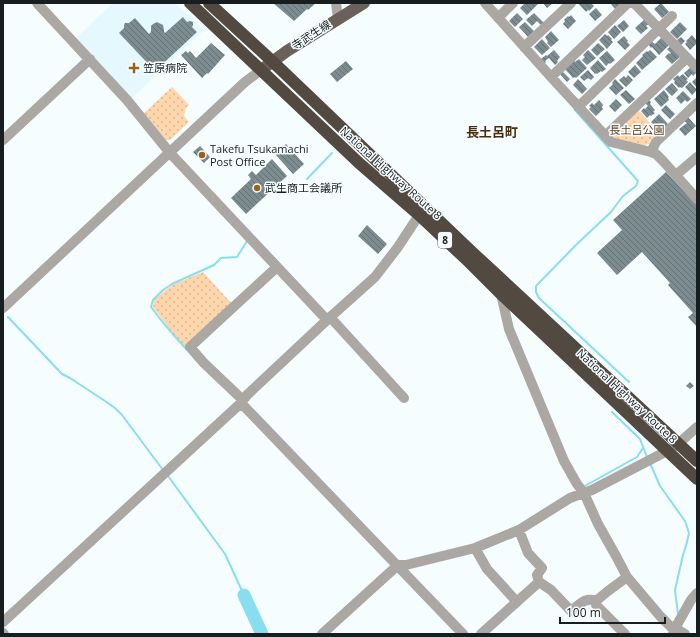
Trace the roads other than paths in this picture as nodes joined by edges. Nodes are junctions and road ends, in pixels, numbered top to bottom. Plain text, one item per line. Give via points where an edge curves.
1 (37, 3) edge
2 (190, 3) edge
3 (209, 3) edge
4 (336, 3) edge
5 (364, 3) edge
6 (485, 3) edge
7 (513, 3) edge
8 (570, 3) edge
9 (628, 3) edge
10 (634, 3) edge
11 (672, 16) dead end
12 (498, 18) junction
13 (338, 19) junction
14 (659, 29) junction
15 (524, 47) junction
16 (687, 58) junction
17 (90, 59) junction
18 (272, 62) junction
19 (697, 68) edge
20 (261, 70) junction
21 (551, 77) junction
22 (697, 103) edge
23 (578, 107) junction
24 (605, 136) junction
25 (3, 140) edge
26 (651, 152) junction
27 (170, 153) junction
28 (697, 157) edge
29 (676, 175) junction
30 (697, 199) edge
31 (419, 215) junction
32 (277, 267) junction
33 (501, 294) junction
34 (3, 308) edge
35 (328, 319) junction
36 (404, 398) dead end
37 (242, 402) junction
38 (697, 427) edge
39 (678, 444) junction
40 (667, 451) junction
41 (697, 461) edge
42 (697, 479) edge
43 (584, 493) junction
44 (519, 530) junction
45 (475, 548) junction
46 (398, 566) junction
47 (627, 577) junction
48 (539, 582) junction
49 (697, 593) edge
50 (596, 601) junction
51 (517, 602) junction
52 (3, 622) edge
53 (673, 632) edge
54 (322, 634) edge
55 (463, 634) edge
56 (481, 634) edge
57 (625, 634) edge
58 (685, 634) edge

1 - 17 street
2 - 20 highway, National Highway Route 8 / 8
3 - 18 highway, National Highway Route 8 / 8
4 - 13 street
5 - 13 main road, 寺武生線
6 - 12 street
7 - 12 street
8 - 15 street
9 - 21 street
10 - 14 street
11 - 14 street
12 - 15 street
13 - 18 main road, 寺武生線
14 - 16 street
14 - 23 street
15 - 21 street
16 - 19 street
16 - 24 street
17 - 25 street
17 - 27 street
18 - 20 main road, 寺武生線
18 - 39 highway, National Highway Route 8 / 8
20 - 27 street
20 - 31 highway, National Highway Route 8 / 8 via 359,163
21 - 23 street
22 - 26 street via 656,142
23 - 24 street
24 - 26 street via 611,142
26 - 29 street via 663,160
27 - 32 street
27 - 34 street
28 - 29 street
29 - 30 street
31 - 33 highway, National Highway Route 8 / 8
31 - 35 street via 375,277
32 - 35 street
32 - 37 street via 190,347
33 - 40 highway, National Highway Route 8 / 8
33 - 43 street via 516,348 564,461
35 - 36 street
35 - 37 street
37 - 46 street
37 - 52 street
38 - 39 street
39 - 40 street
39 - 41 highway, National Highway Route 8 / 8
40 - 42 highway, National Highway Route 8 / 8
40 - 43 street
43 - 44 street via 570,498
43 - 47 street
44 - 45 street
44 - 48 street via 528,553 542,568 537,575
45 - 46 street
45 - 51 street via 487,569
46 - 54 street
46 - 55 street
47 - 50 street
47 - 53 street
48 - 50 street via 551,590 571,611 585,600
48 - 51 street
49 - 53 street via 690,600
50 - 57 street via 596,605
51 - 56 street
53 - 58 street via 680,631

